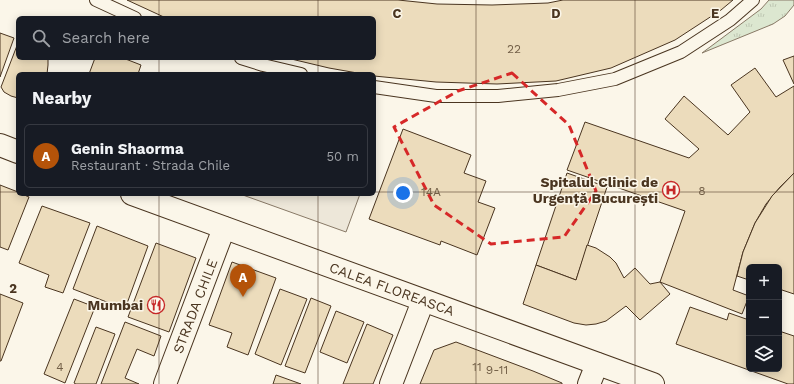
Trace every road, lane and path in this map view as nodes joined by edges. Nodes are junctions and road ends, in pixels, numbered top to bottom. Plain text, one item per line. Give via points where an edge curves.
1 (96, 0) edge
2 (752, 0) edge
3 (131, 16) edge
4 (244, 60) edge
5 (262, 70) edge
6 (282, 72) edge
7 (376, 87) edge
8 (0, 145) edge
9 (16, 151) edge
10 (137, 196) edge
11 (224, 228) junction
12 (423, 301) junction
13 (593, 374) edge
14 (165, 384) edge
15 (391, 384) edge
16 (652, 384) edge

1 - 3 lane
2 - 7 lane via 730,20 681,52 615,79 558,90 498,96 436,96
4 - 5 lane
5 - 6 lane
8 - 9 street
10 - 11 street, CALEA FLOREASCA
11 - 12 street, CALEA FLOREASCA
11 - 14 street, STRADA CHILE
12 - 13 street, CALEA FLOREASCA
12 - 15 street
13 - 16 street, CALEA FLOREASCA

